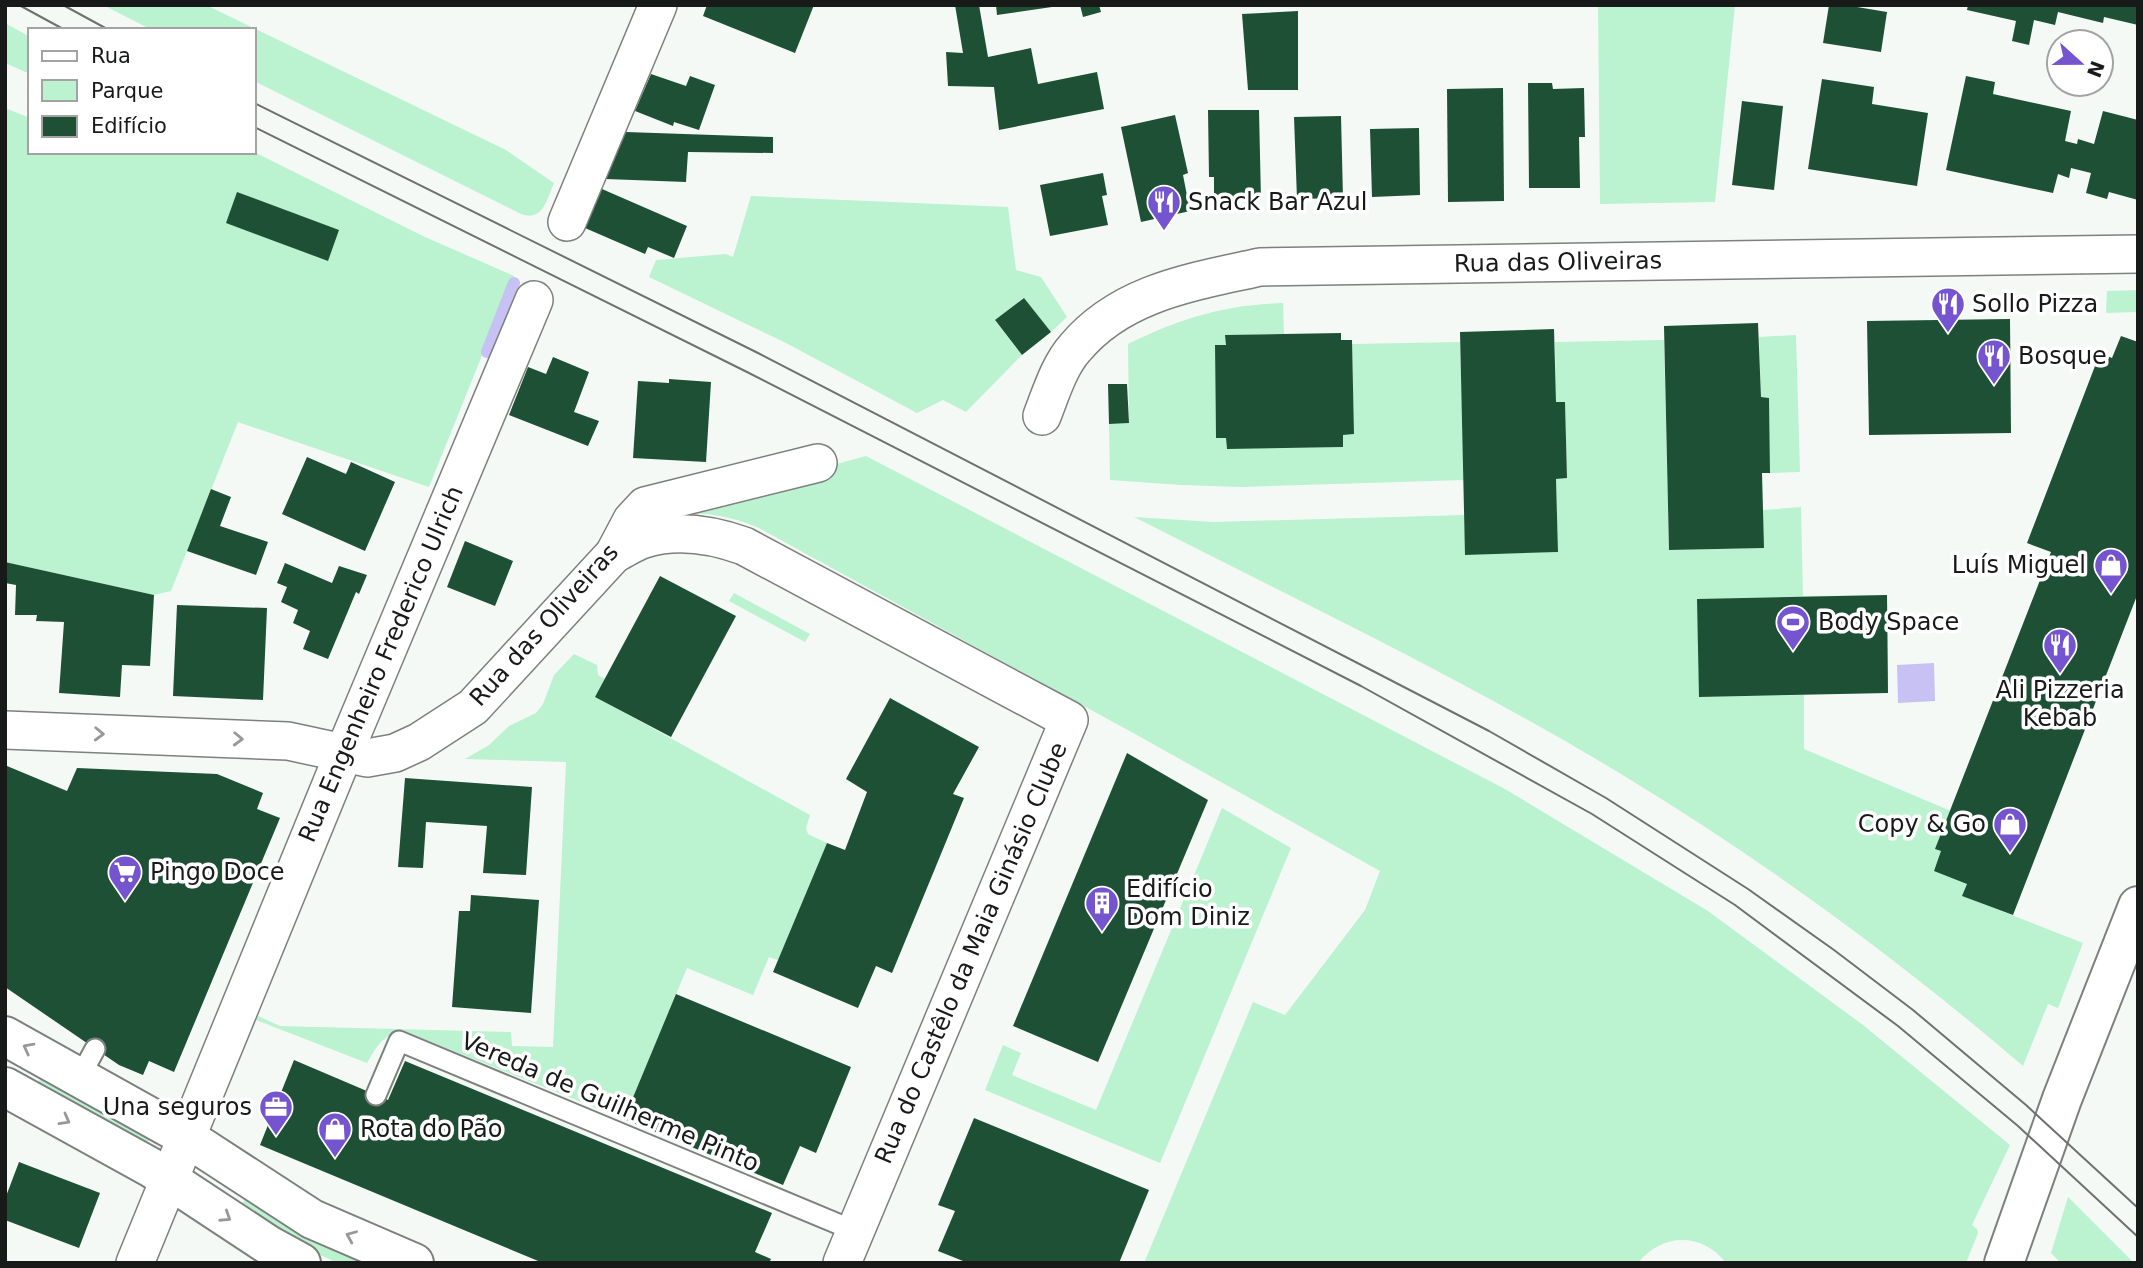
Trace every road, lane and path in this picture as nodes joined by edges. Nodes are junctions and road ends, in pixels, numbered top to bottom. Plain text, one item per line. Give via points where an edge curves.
1 (658, 5) edge
2 (567, 222) dead end
3 (2138, 254) edge
4 (534, 300) dead end
5 (1042, 416) dead end
6 (818, 463) dead end
7 (614, 554) junction
8 (5, 730) edge
9 (344, 753) junction
10 (2138, 906) edge
11 (5, 1036) edge
12 (5, 1087) edge
13 (376, 1095) dead end
14 (186, 1137) junction
15 (169, 1180) junction
16 (848, 1247) edge
17 (135, 1263) edge
18 (301, 1263) edge
19 (414, 1263) edge
20 (2004, 1263) edge

1 - 2 street
3 - 5 street, Rua das Oliveiras via 1260,267 1161,290 1114,312 1074,348
4 - 9 street, Rua Engenheiro Frederico Ulrich
6 - 7 street, Rua das Oliveiras via 645,506
7 - 9 street, Rua das Oliveiras via 473,707 395,754 367,758
7 - 16 street, Rua do Castêlo da Maia Ginásio Clube via 645,539 680,534 716,537 744,546 1069,720
8 -> 9 street, Rua das Oliveiras via 288,741
9 - 14 street, Rua Engenheiro Frederico Ulrich
10 - 20 street
14 -> 11 street via 87,1063
12 -> 15 street
13 - 16 lane, Vereda de Guilherme Pinto via 399,1041
14 - 15 street, Rua Engenheiro Frederico Ulrich
19 -> 14 street via 312,1219
15 - 17 street, Rua Engenheiro Frederico Ulrich
15 -> 18 street

